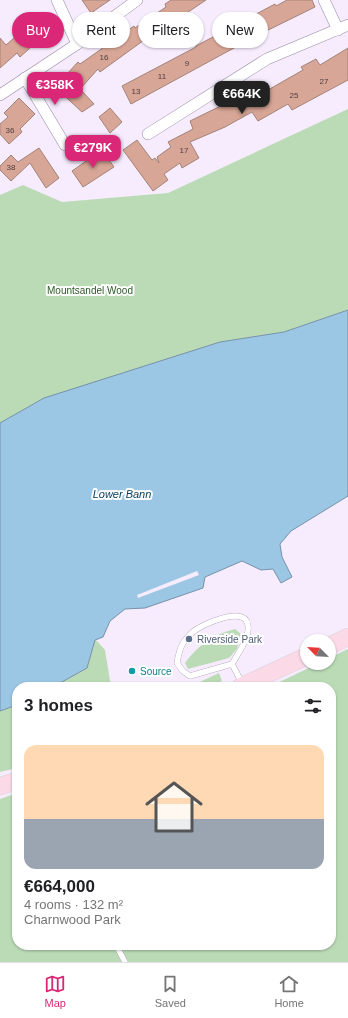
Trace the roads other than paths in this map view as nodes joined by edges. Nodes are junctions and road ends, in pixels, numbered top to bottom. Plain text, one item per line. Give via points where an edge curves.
1 (57, 0) edge
2 (137, 0) edge
3 (324, 0) edge
4 (121, 12) edge
5 (343, 27) edge
6 (72, 33) edge
7 (72, 47) edge
8 (25, 78) junction
9 (0, 95) edge
10 (148, 134) dead end
11 (65, 145) dead end
12 (348, 637) edge
13 (336, 643) edge
14 (300, 659) edge
15 (232, 664) junction
16 (240, 682) edge
17 (251, 682) edge
18 (12, 782) edge
19 (0, 786) edge
20 (119, 950) edge
21 (125, 962) edge

1 - 6 street
2 - 4 street
3 - 5 street
5 - 10 street via 267,59
7 - 8 street
8 - 9 street
8 - 11 street
12 - 13 main road
14 - 17 main road
15 - 15 lane via 248,629 248,623 244,618 235,615 194,631 182,644 177,663 190,676
15 - 16 lane
18 - 19 main road
20 - 21 lane

